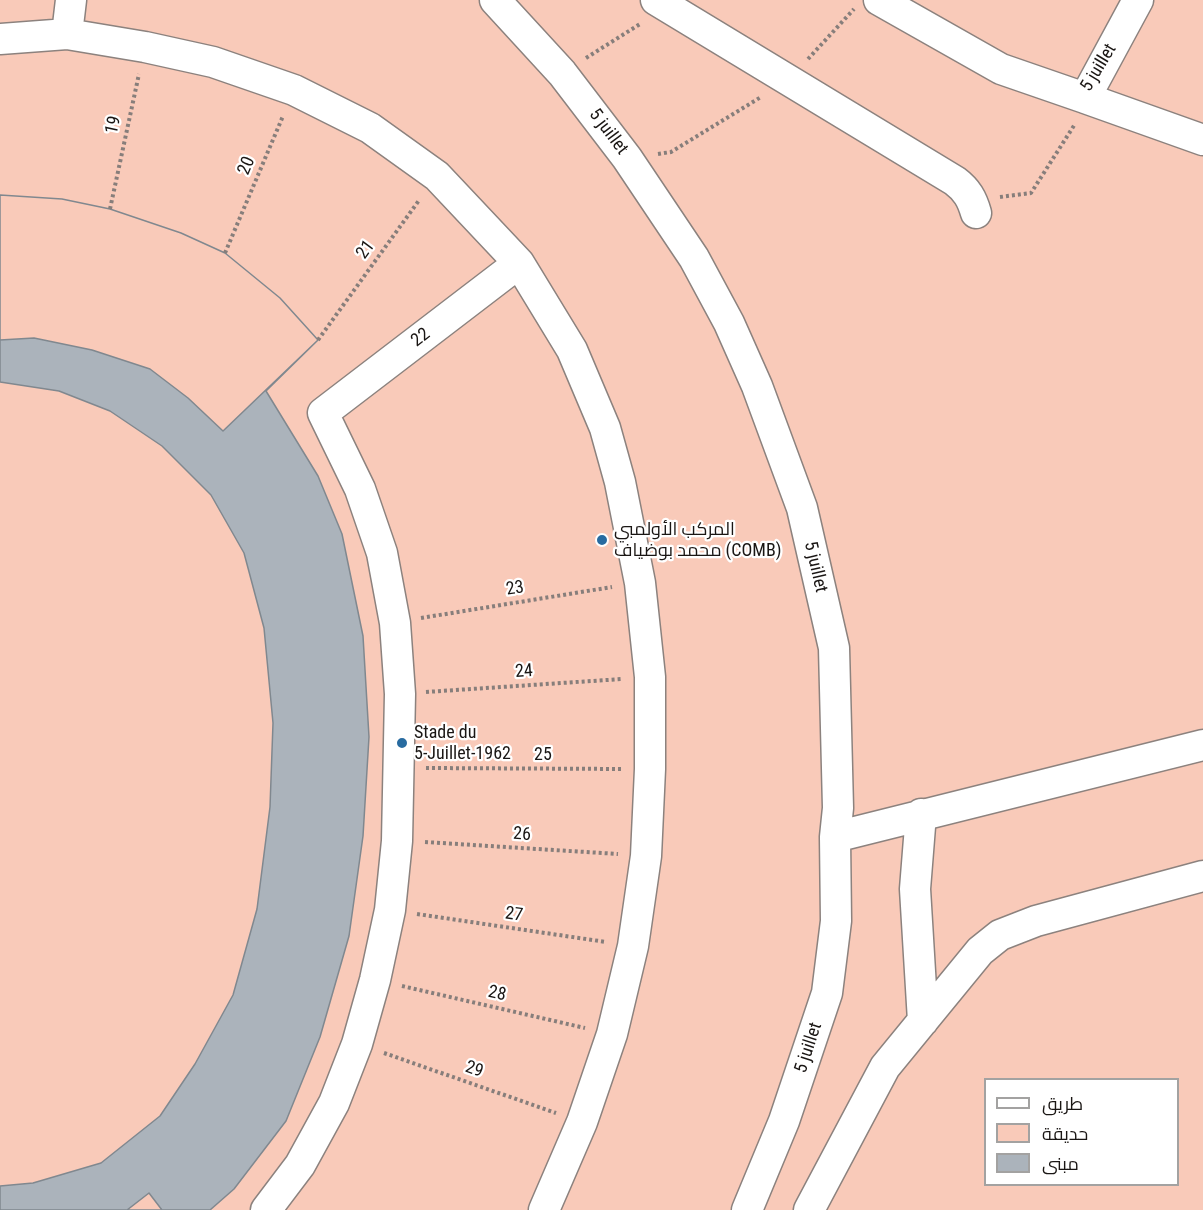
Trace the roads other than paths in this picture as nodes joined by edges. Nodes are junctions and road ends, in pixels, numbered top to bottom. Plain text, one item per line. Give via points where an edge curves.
1 (71, 0) edge
2 (495, 0) edge
3 (879, 0) edge
4 (1138, 0) edge
5 (662, 3) edge
6 (67, 34) junction
7 (0, 39) edge
8 (1085, 98) junction
9 (1203, 140) edge
10 (974, 206) road end
11 (519, 263) junction
12 (1203, 746) edge
13 (921, 814) junction
14 (835, 837) junction
15 (1203, 876) edge
16 (923, 1021) junction
17 (266, 1210) edge
18 (544, 1210) edge
19 (747, 1210) edge
20 (809, 1210) edge

1 - 6 lane
2 - 14 lane, 5 juillet via 562,73 627,158 694,258 752,376 802,508 834,648 838,808
3 - 8 lane, 5 juillet via 1001,69
4 - 8 lane, 5 juillet
5 - 10 lane via 955,181
6 - 7 lane
6 - 11 lane via 213,62 294,90 370,128 437,176
8 - 9 lane
11 - 17 lane, 22 via 323,413 360,489 382,553 395,622 400,694 397,841 390,910 357,1044 334,1103 300,1165
11 - 18 lane via 572,350 605,428 640,583 650,677 646,856 633,946 612,1034 582,1122
12 - 13 lane
13 - 14 lane
13 - 16 lane via 915,889
14 - 19 lane, 5 juillet via 836,921 827,993 784,1121
15 - 16 lane via 1036,921 1000,935 980,951
16 - 20 lane via 885,1067

